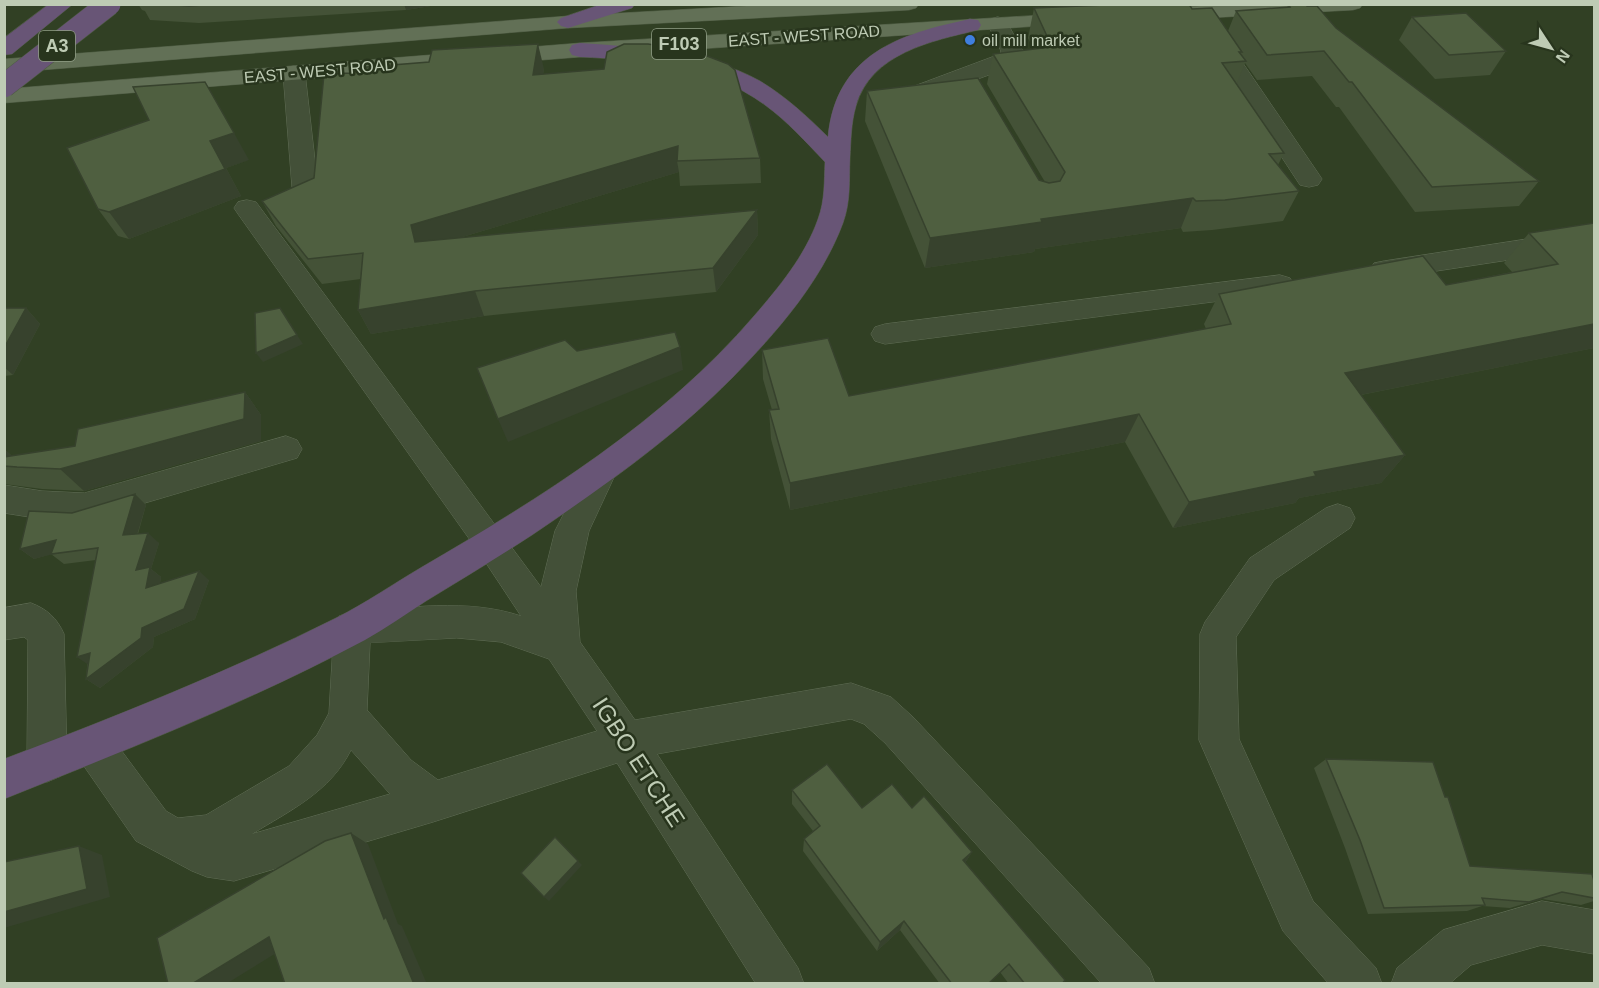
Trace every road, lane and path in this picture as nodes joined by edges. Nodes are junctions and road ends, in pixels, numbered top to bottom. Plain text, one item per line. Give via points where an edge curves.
1 (63, 4) edge
2 (109, 4) edge
3 (626, 4) edge
4 (909, 4) edge
5 (1353, 4) edge
6 (1301, 6) edge
7 (1198, 13) junction
8 (1151, 15) edge
9 (1092, 18) edge
10 (567, 22) junction
11 (998, 23) junction
12 (970, 25) junction
13 (4, 49) edge
14 (580, 50) junction
15 (4, 66) edge
16 (294, 73) junction
17 (4, 86) edge
18 (917, 93) edge
19 (4, 96) edge
20 (837, 160) junction
21 (1309, 178) dead end
22 (305, 187) edge
23 (247, 208) dead end
24 (1594, 238) edge
25 (1363, 273) edge
26 (1305, 282) edge
27 (885, 334) dead end
28 (286, 449) dead end
29 (600, 473) junction
30 (4, 499) edge
31 (1338, 518) dead end
32 (492, 544) junction
33 (4, 624) edge
34 (352, 628) junction
35 (562, 647) junction
36 (348, 716) junction
37 (626, 741) junction
38 (93, 745) junction
39 (48, 762) junction
40 (4, 779) edge
41 (433, 802) junction
42 (175, 839) junction
43 (1594, 932) edge
44 (782, 984) edge
45 (1133, 984) edge
46 (1360, 984) edge
47 (1413, 984) edge

1 - 13 highway, A3
2 - 17 highway, A3, bridge
3 - 10 highway
4 - 10 main road, EAST - WEST ROAD / F103
5 - 6 main road
6 - 7 main road
7 - 8 main road
7 - 21 street
9 - 11 main road, EAST - WEST ROAD / F103
10 - 15 main road, EAST - WEST ROAD / F103
11 - 12 main road, EAST - WEST ROAD / F103
11 - 18 street via 1012,51 1010,57 974,84
12 - 14 main road, EAST - WEST ROAD / F103
12 - 20 highway via 928,34 897,46 876,60 846,100
14 - 16 main road, EAST - WEST ROAD / F103
14 - 20 highway via 648,54 701,66 742,81 772,99
16 - 19 main road, EAST - WEST ROAD / F103
16 - 22 street
20 - 29 highway via 836,200 823,240 791,289 750,341 689,403
23 - 32 street, IGBO ETCHE
24 - 25 street
26 - 27 street
28 - 30 street via 84,507
29 - 32 highway
29 - 35 street via 572,531 558,591
31 - 46 street via 1262,570 1218,634 1219,740 1298,916
32 - 34 highway
32 - 35 street, IGBO ETCHE
33 - 39 street via 32,619 46,634
34 - 35 street via 457,622 501,626
34 - 36 street
34 - 38 highway
35 - 37 street, IGBO ETCHE
36 - 41 street via 397,774
36 - 42 street via 331,749 303,780 211,835
37 - 41 street
37 - 44 street, IGBO ETCHE
37 - 45 street via 851,701 877,710
38 - 39 highway
38 - 42 street via 151,826
39 - 40 highway
41 - 42 street via 234,860 207,856
43 - 47 street via 1542,923 1459,946

